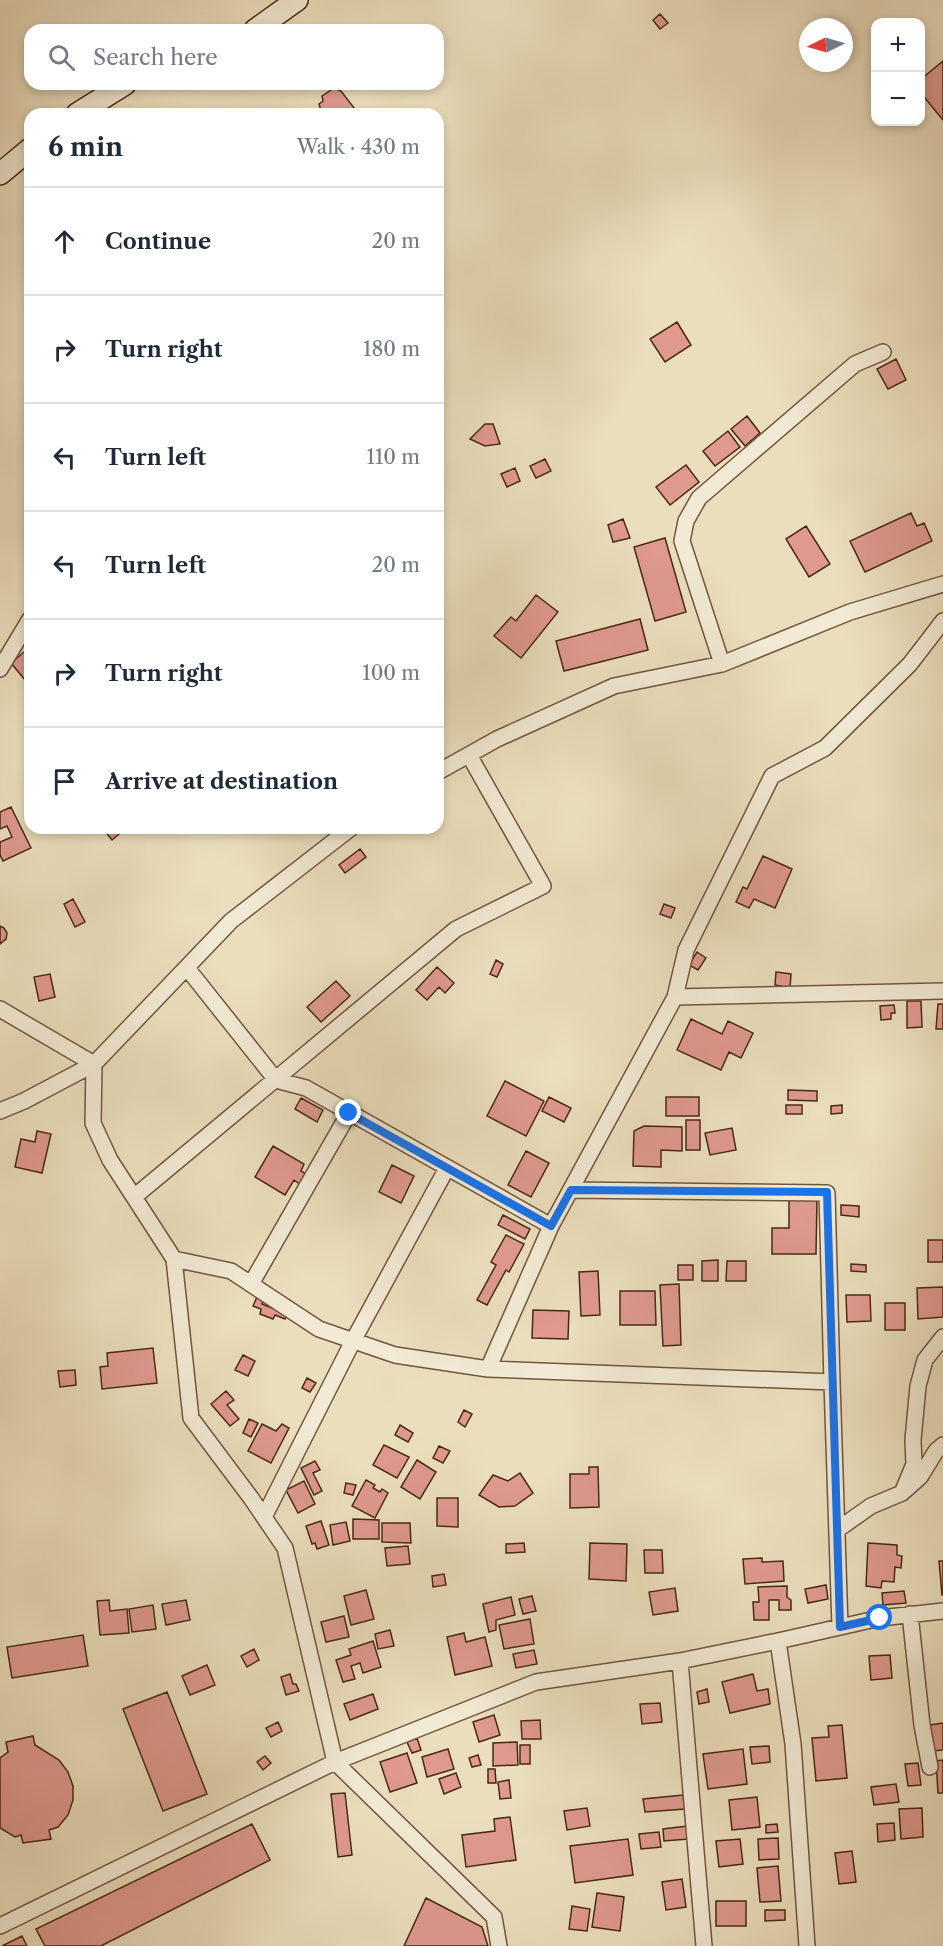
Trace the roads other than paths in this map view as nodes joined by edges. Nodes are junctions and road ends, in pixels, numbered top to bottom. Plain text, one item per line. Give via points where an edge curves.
1 (297, 0) edge
2 (263, 24) edge
3 (115, 90) edge
4 (87, 108) edge
5 (24, 154) edge
6 (0, 174) edge
7 (883, 352) dead end
8 (943, 584) edge
9 (943, 621) edge
10 (24, 629) edge
11 (722, 664) junction
12 (0, 669) edge
13 (469, 755) junction
14 (444, 769) edge
15 (343, 834) edge
16 (187, 968) junction
17 (943, 991) edge
18 (675, 997) junction
19 (0, 1009) edge
20 (94, 1064) junction
21 (276, 1080) junction
22 (0, 1111) edge
23 (349, 1113) junction
24 (447, 1168) junction
25 (571, 1190) junction
26 (134, 1197) junction
27 (551, 1226) junction
28 (174, 1259) junction
29 (251, 1284) junction
30 (943, 1337) edge
31 (353, 1341) junction
32 (488, 1369) junction
33 (832, 1382) junction
34 (943, 1445) edge
35 (902, 1492) junction
36 (264, 1517) junction
37 (837, 1530) junction
38 (943, 1611) edge
39 (910, 1614) junction
40 (840, 1627) junction
41 (778, 1641) junction
42 (680, 1661) junction
43 (335, 1762) junction
44 (930, 1767) dead end
45 (0, 1926) edge
46 (499, 1946) edge
47 (704, 1946) edge
48 (807, 1946) edge

1 - 2 street
3 - 4 street
5 - 6 street
7 - 11 street via 855,364 794,415 699,498 686,521 682,541
8 - 11 street via 850,612
9 - 18 street via 910,664 825,748 772,776 686,950
10 - 12 street
11 - 13 street via 614,686
13 - 14 street
13 - 21 street via 543,886 456,929
15 - 16 street via 231,921
16 - 20 street
16 - 21 street
17 - 18 street
18 - 25 street
19 - 20 street
20 - 22 street
20 - 26 street via 93,1124
21 - 23 street via 306,1088
21 - 26 street
23 - 24 street
23 - 29 street
24 - 27 street
24 - 31 street
25 - 27 street
25 - 33 street via 827,1192
26 - 28 street
27 - 32 street
28 - 29 street via 231,1271
28 - 36 street via 191,1418
29 - 31 street via 319,1329
30 - 35 street via 926,1360 918,1386 914,1464
31 - 32 street via 395,1355
31 - 36 street
32 - 33 street
33 - 37 street
34 - 35 street via 920,1477
35 - 37 street via 871,1506
36 - 43 street via 285,1548
37 - 40 street
38 - 39 street
39 - 40 street
39 - 44 street
40 - 41 street
41 - 42 street
41 - 48 street via 793,1744
42 - 43 street via 536,1682
42 - 47 street
43 - 45 street
43 - 46 street via 494,1917

